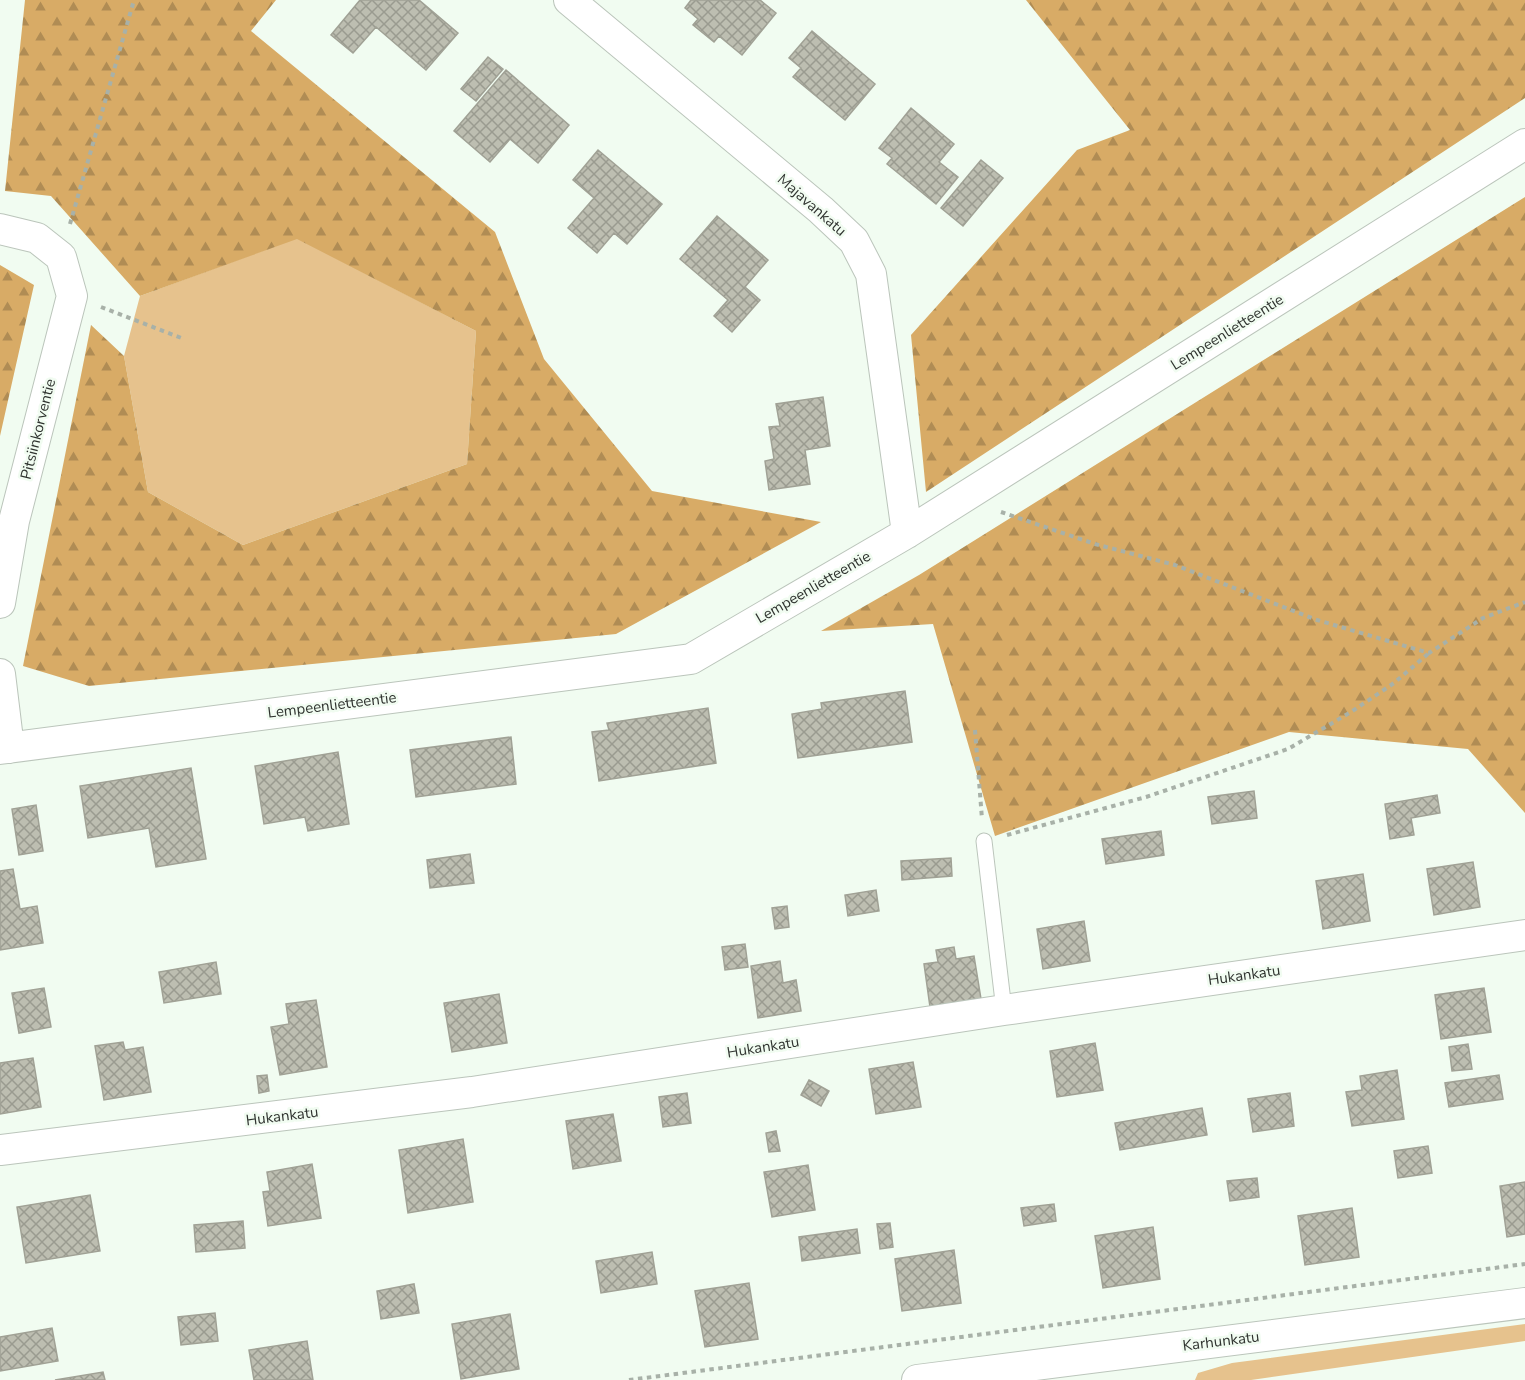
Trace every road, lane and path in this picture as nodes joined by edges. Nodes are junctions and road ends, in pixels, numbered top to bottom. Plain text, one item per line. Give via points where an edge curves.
1 (134, 0) edge
2 (569, 0) edge
3 (1525, 144) edge
4 (0, 229) edge
5 (61, 257) junction
6 (72, 296) junction
7 (184, 339) dead end
8 (964, 498) junction
9 (907, 533) junction
10 (1525, 602) edge
11 (0, 603) edge
12 (1429, 653) junction
13 (0, 674) edge
14 (975, 730) dead end
15 (4, 748) edge
16 (984, 841) junction
17 (1525, 935) edge
18 (1004, 1010) junction
19 (0, 1150) edge
20 (1525, 1264) edge
21 (1525, 1303) edge
22 (1089, 1369) edge
23 (629, 1380) edge
24 (917, 1380) edge

1 - 5 path
2 - 9 street, Majavankatu via 854,241 871,274
3 - 8 street, Lempeenlietteentie
4 - 5 street via 37,238
5 - 6 street
6 - 7 path
6 - 11 street, Pitsiinkorventie via 14,521
8 - 9 street, Lempeenlietteentie
8 - 12 path via 1027,523 1175,565 1317,620
9 - 15 street, Lempeenlietteentie via 691,659
10 - 12 path via 1484,618
12 - 16 path via 1394,683 1288,749 1146,797
13 - 15 street
14 - 16 path
16 - 18 lane
17 - 18 street, Hukankatu
18 - 19 street, Hukankatu via 472,1092
20 - 23 path
21 - 22 street, Karhunkatu
22 - 24 street, Karhunkatu

